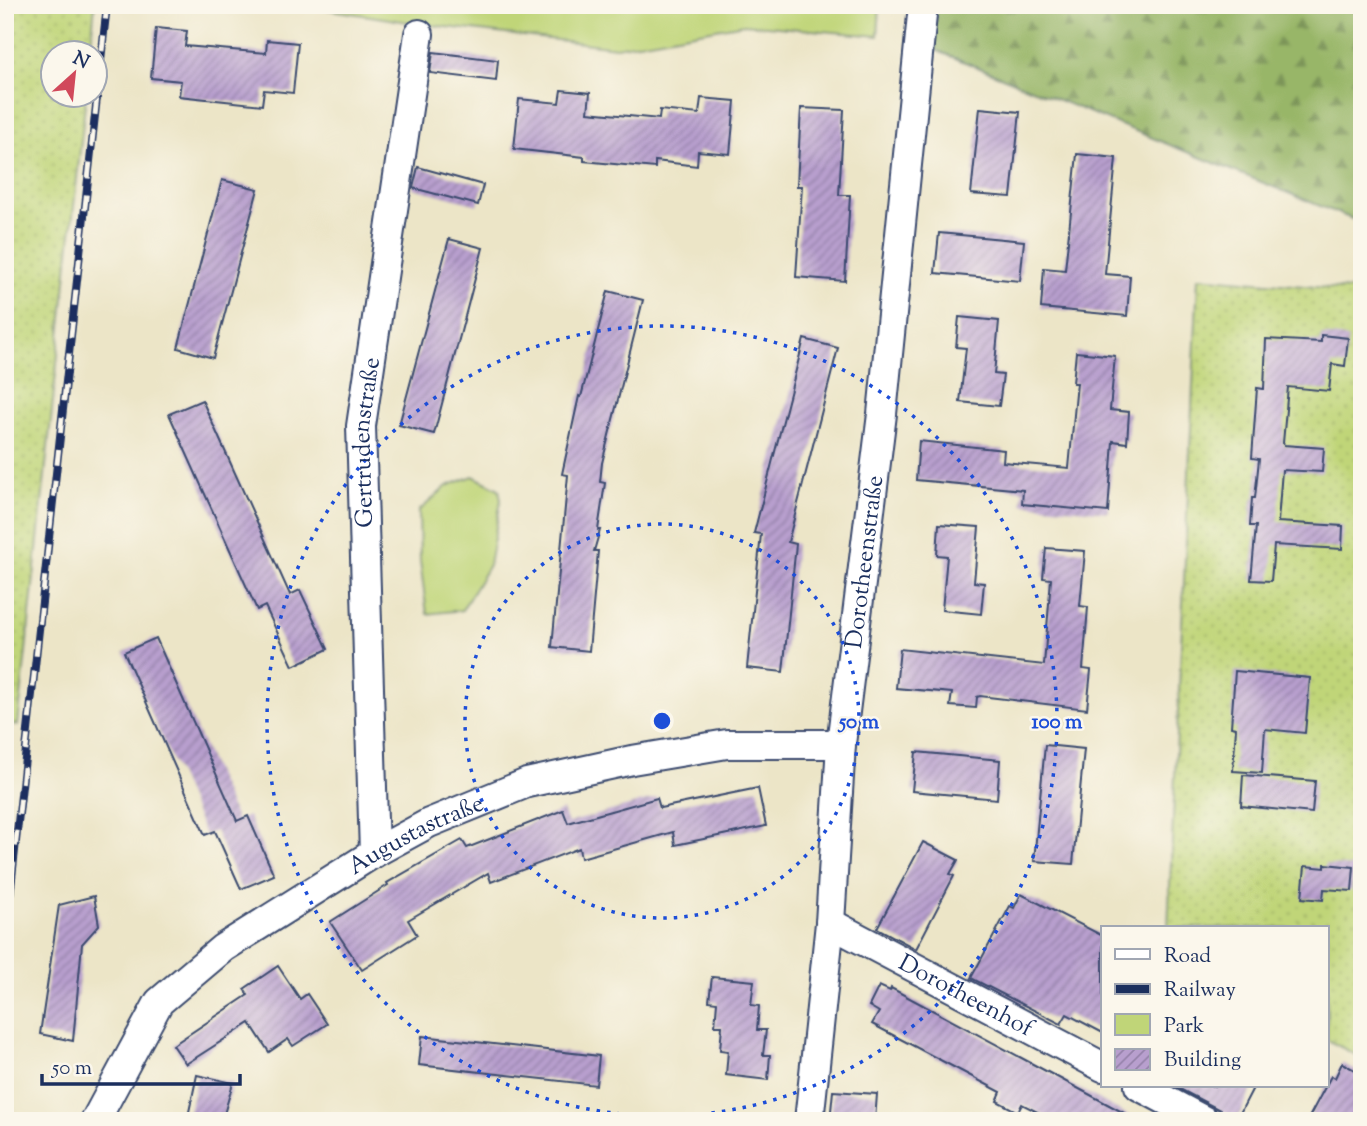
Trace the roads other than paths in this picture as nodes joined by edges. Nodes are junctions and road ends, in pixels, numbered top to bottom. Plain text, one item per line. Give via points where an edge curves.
1 (923, 5) edge
2 (419, 34) dead end
3 (841, 744) junction
4 (374, 853) junction
5 (830, 923) junction
6 (1101, 1066) edge
7 (1143, 1088) edge
8 (95, 1121) edge
9 (809, 1121) edge
10 (1205, 1121) edge

1 - 3 street, Dorotheenstraße via 882,414
2 - 4 street, Gertrudenstraße via 360,426
3 - 4 street, Augustastraße via 727,744 527,783 429,823
3 - 5 street, Dorotheenstraße
4 - 8 street, Augustastraße via 223,948 159,1002
5 - 6 street, Dorotheenhof
5 - 9 street, Dorotheenstraße
7 - 10 street

